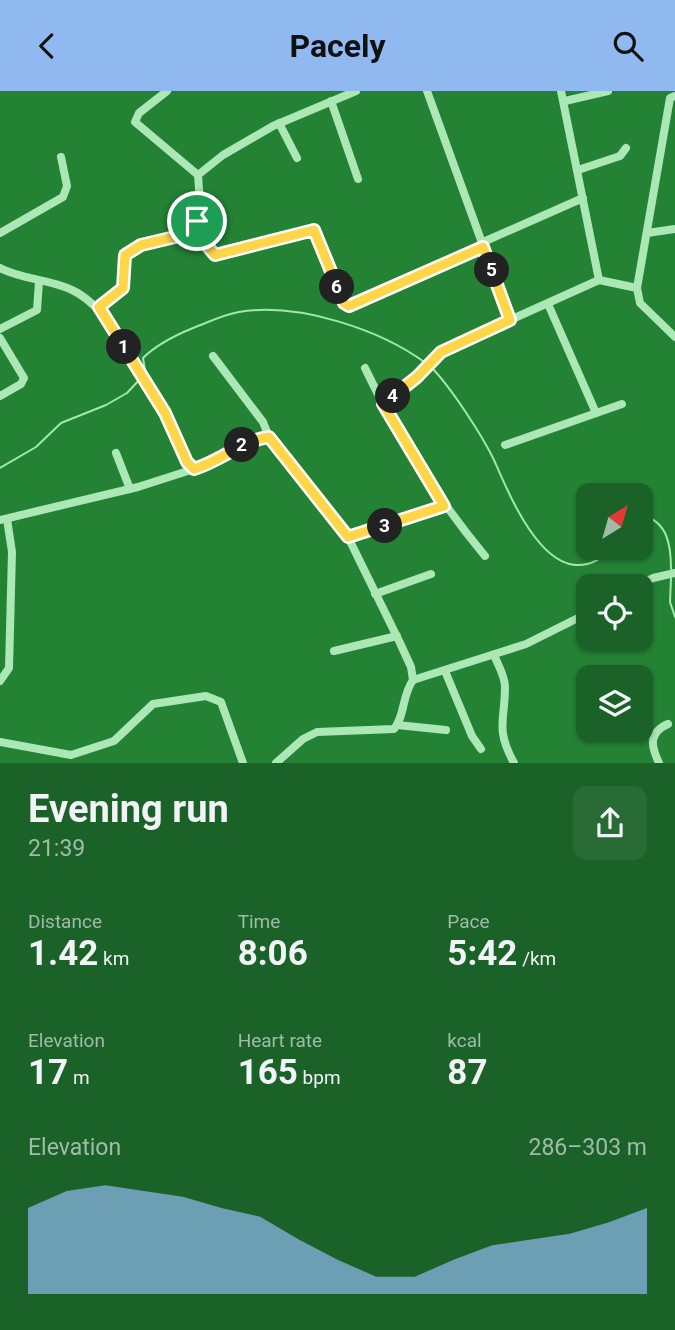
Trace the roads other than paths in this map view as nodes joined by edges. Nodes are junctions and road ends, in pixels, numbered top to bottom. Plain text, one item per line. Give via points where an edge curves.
1 (167, 91) edge
2 (356, 91) edge
3 (427, 91) edge
4 (561, 91) edge
5 (603, 92) edge
6 (675, 96) edge
7 (331, 101) junction
8 (565, 101) junction
9 (279, 123) junction
10 (626, 148) dead end
11 (61, 157) dead end
12 (297, 158) dead end
13 (578, 170) junction
14 (198, 175) junction
15 (358, 179) dead end
16 (583, 198) junction
17 (203, 217) junction
18 (675, 229) edge
19 (0, 233) edge
20 (647, 233) junction
21 (482, 245) junction
22 (0, 268) edge
23 (598, 280) junction
24 (39, 282) junction
25 (637, 288) junction
26 (548, 304) junction
27 (99, 307) junction
28 (510, 320) junction
29 (0, 329) edge
30 (675, 337) edge
31 (0, 338) edge
32 (213, 356) dead end
33 (365, 368) dead end
34 (0, 396) edge
35 (383, 404) junction
36 (622, 404) dead end
37 (596, 413) junction
38 (269, 437) junction
39 (505, 445) dead end
40 (116, 453) dead end
41 (194, 469) junction
42 (131, 489) junction
43 (444, 506) junction
44 (4, 519) edge
45 (348, 537) junction
46 (485, 556) dead end
47 (675, 573) edge
48 (431, 574) dead end
49 (653, 579) edge
50 (375, 594) junction
51 (576, 619) edge
52 (397, 636) junction
53 (334, 652) dead end
54 (494, 655) junction
55 (411, 667) junction
56 (445, 671) junction
57 (428, 677) junction
58 (413, 680) junction
59 (0, 681) edge
60 (668, 724) dead end
61 (397, 726) junction
62 (446, 730) dead end
63 (0, 742) edge
64 (481, 749) dead end
65 (281, 762) edge
66 (243, 763) edge
67 (514, 763) edge
68 (659, 763) edge

1 - 14 street via 139,113 135,122
2 - 7 street
3 - 21 street
4 - 8 street
5 - 8 street
6 - 20 street via 670,98
7 - 9 street
7 - 15 street
8 - 13 street
9 - 12 street
9 - 14 street
10 - 13 street via 620,156
11 - 19 street via 66,186 63,197
13 - 16 street
14 - 17 street
16 - 21 street
16 - 23 street
17 - 21 street via 209,248 215,255 314,230 349,306
17 - 27 street via 179,236 141,245 125,255 123,288
18 - 20 street
20 - 25 street
21 - 28 street
22 - 24 street
23 - 25 street
23 - 26 street
24 - 27 street via 73,290
24 - 29 street via 37,310
25 - 30 street via 639,303
26 - 28 street
26 - 37 street
27 - 41 street
28 - 35 street via 441,352
31 - 34 street via 23,378
32 - 38 street via 263,422
33 - 35 street
35 - 43 street
36 - 37 street
37 - 39 street
38 - 41 street via 247,442
38 - 45 street
40 - 42 street
41 - 42 street
42 - 44 street
43 - 45 street
43 - 46 street
44 - 59 street via 12,552 9,668
45 - 50 street
47 - 49 street
48 - 50 street
50 - 52 street
51 - 54 street
52 - 53 street
52 - 55 street
54 - 56 street
54 - 67 street via 505,685 501,717
55 - 57 street
55 - 58 street
56 - 57 street
56 - 64 street
57 - 58 street
58 - 61 street via 404,694
60 - 68 street via 659,728 652,740
61 - 62 street
61 - 65 street via 317,733 298,743
63 - 66 street via 71,755 114,741 153,704 206,696 221,702

